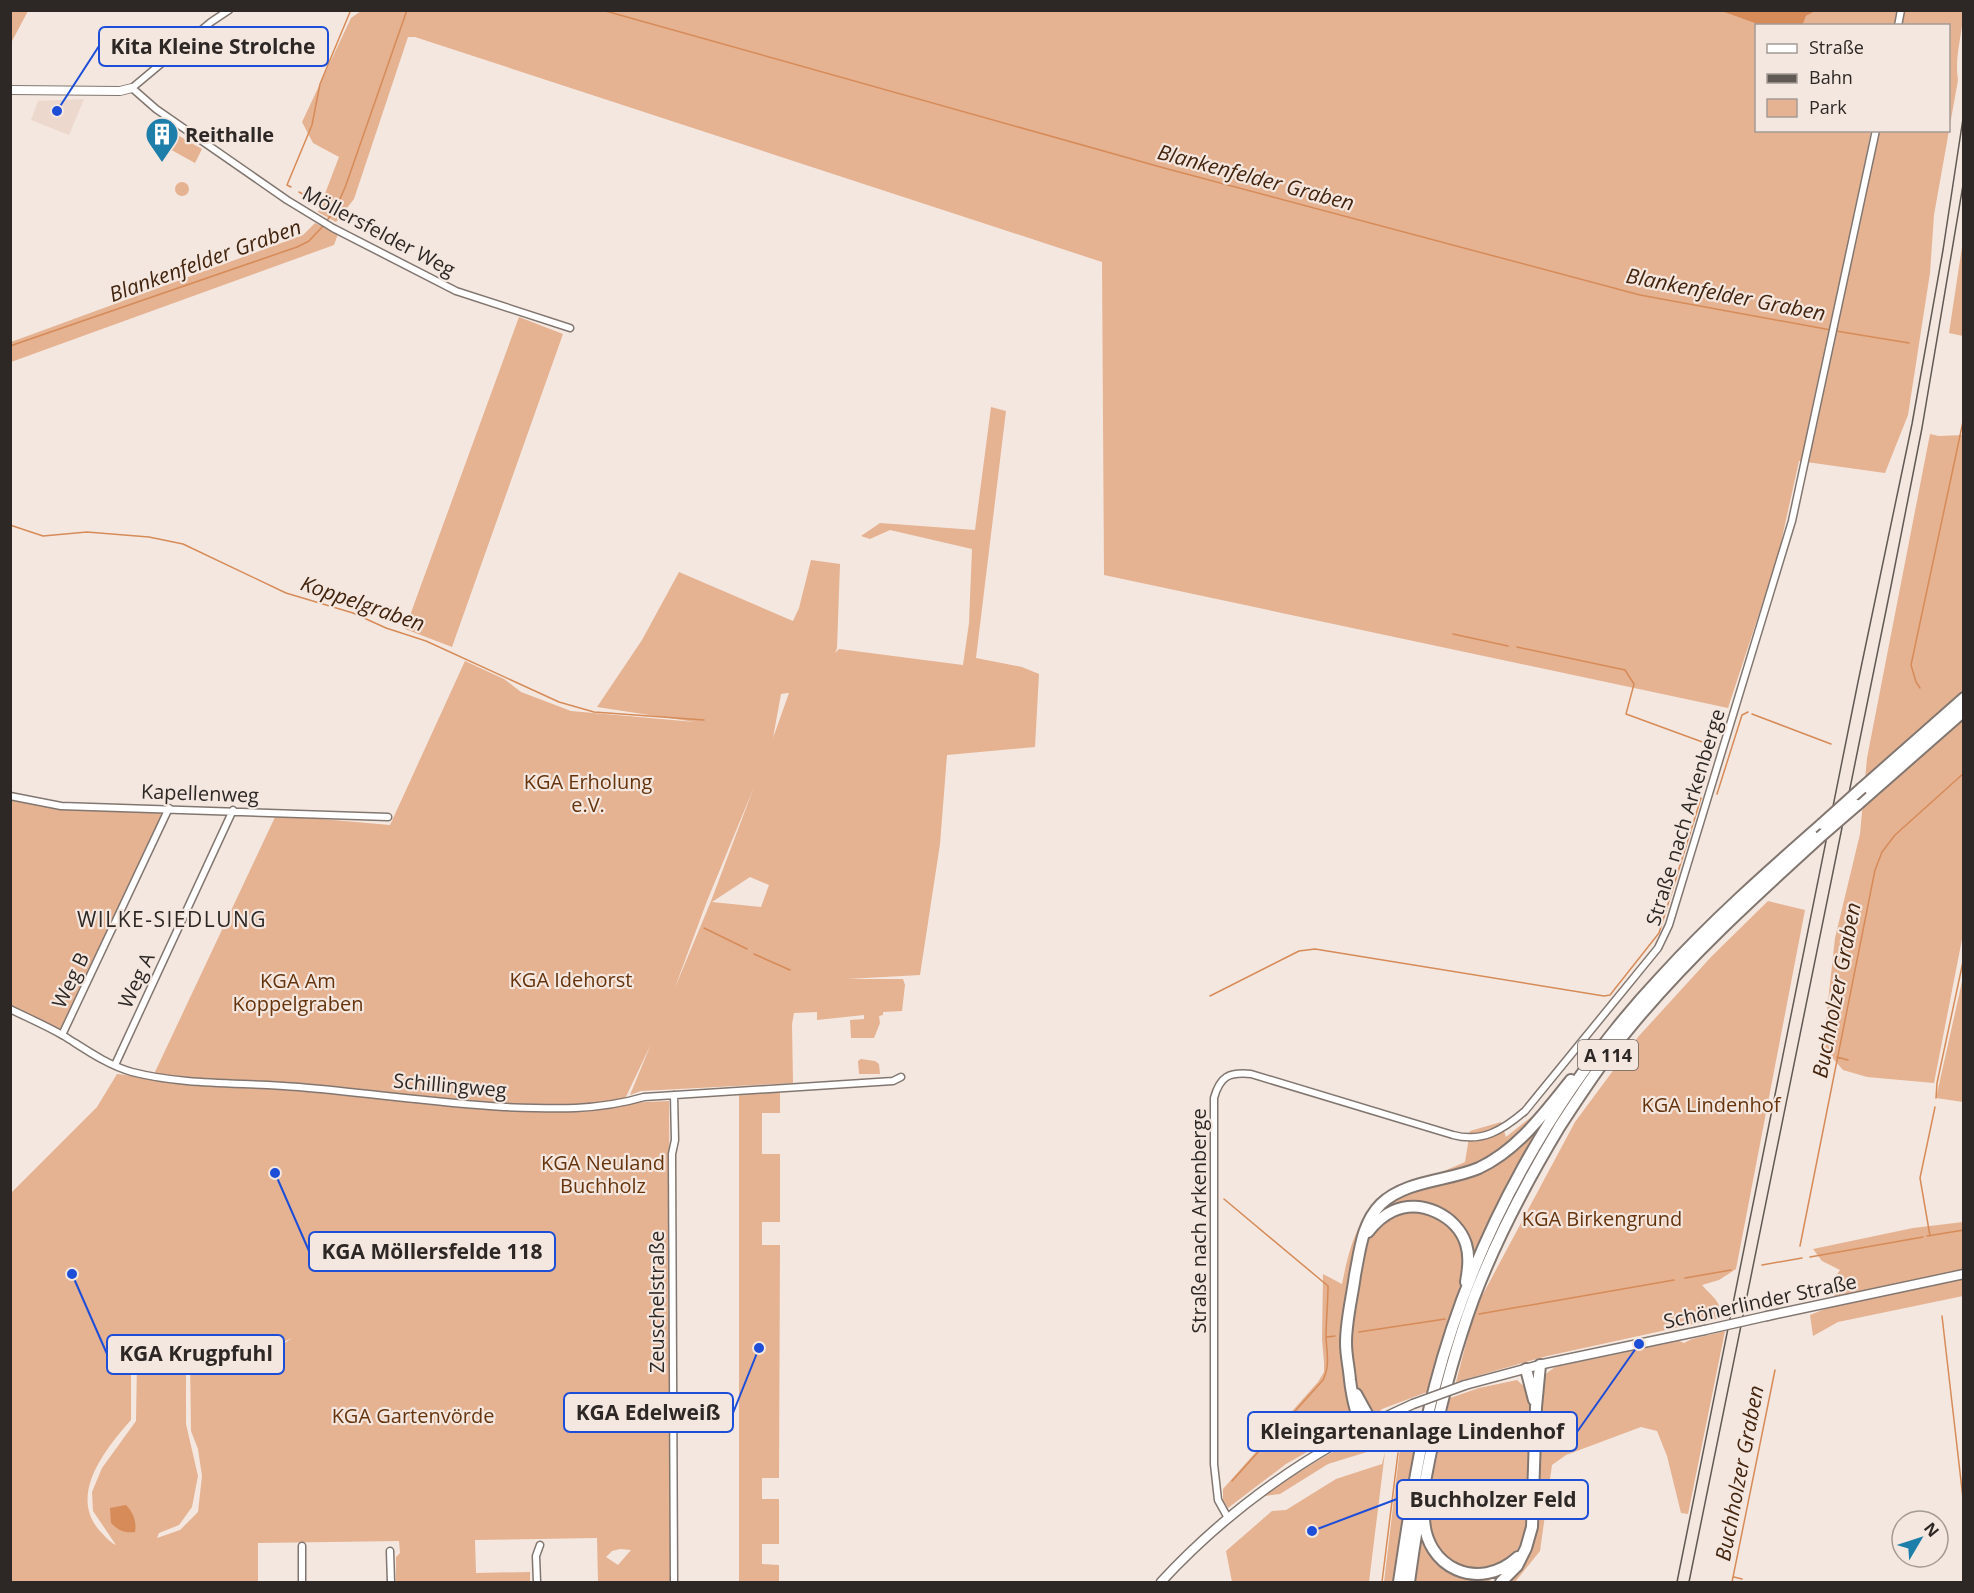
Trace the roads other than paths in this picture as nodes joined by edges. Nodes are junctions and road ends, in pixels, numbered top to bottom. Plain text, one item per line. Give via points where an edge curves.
1 (229, 10) edge
2 (132, 88) junction
3 (10, 90) edge
4 (1876, 132) edge
5 (570, 328) dead end
6 (1964, 698) edge
7 (1964, 711) edge
8 (11, 796) edge
9 (169, 808) junction
10 (233, 810) junction
11 (388, 817) dead end
12 (10, 1009) edge
13 (1617, 1028) junction
14 (62, 1035) junction
15 (115, 1065) junction
16 (901, 1077) dead end
17 (674, 1095) junction
18 (1359, 1252) junction
19 (1964, 1274) edge
20 (1465, 1294) junction
21 (1540, 1365) junction
22 (1526, 1369) junction
23 (1536, 1407) junction
24 (1368, 1426) junction
25 (1423, 1489) junction
26 (1228, 1518) junction
27 (540, 1545) dead end
28 (302, 1546) dead end
29 (1526, 1548) junction
30 (390, 1551) dead end
31 (303, 1582) edge
32 (391, 1582) edge
33 (537, 1582) edge
34 (674, 1582) edge
35 (1161, 1582) edge
36 (1399, 1582) edge
37 (1409, 1582) edge
38 (1501, 1582) edge

1 - 2 street
2 - 3 street
2 - 5 street, Möllersfelder Weg via 156,109 333,228 456,291
4 - 26 street, Straße nach Arkenberge via 1784,550 1662,943 1525,1111 1501,1129 1479,1138 1453,1136 1251,1074 1229,1075 1217,1088 1214,1464 1218,1500
6 - 13 highway, A 114, bridge via 1748,889 1660,977
7 - 25 highway, A 114, bridge via 1709,941 1629,1028 1596,1072 1539,1161 1473,1301 1449,1376
8 - 9 street, Kapellenweg via 61,806
9 - 10 street, Kapellenweg
9 - 14 street, Weg B
10 - 11 street, Kapellenweg
10 - 15 street, Weg A
12 - 14 street, Schillingweg
13 - 18 highway via 1509,1149 1480,1167 1416,1186 1381,1204 1363,1232
13 - 20 highway, A 114 via 1538,1144 1498,1219
14 - 15 street, Schillingweg
15 - 17 street, Schillingweg via 168,1080 296,1086 537,1109 611,1106 644,1097
16 - 17 street, Schillingweg via 893,1081
17 - 34 street, Zeuschelstraße
18 - 20 highway via 1373,1226 1392,1211 1416,1207 1436,1211 1455,1225 1466,1244
18 - 24 highway via 1346,1343 1356,1414
19 - 21 main road, Schönerlinder Straße, bridge
20 - 36 highway, A 114 via 1425,1426
21 - 22 main road, Schönerlinder Straße
21 - 23 highway
22 - 23 highway
22 - 24 main road, Schönerlinder Straße, bridge via 1465,1385
23 - 29 highway via 1534,1511
24 - 26 main road, Schönerlinder Straße via 1299,1464
25 - 29 highway via 1426,1538 1438,1556 1453,1568 1469,1574 1490,1573 1507,1565
25 - 37 highway, A 114
26 - 35 main road, Schönerlinder Straße
27 - 33 street via 536,1556
28 - 31 street
29 - 38 highway via 1517,1566
30 - 32 street

